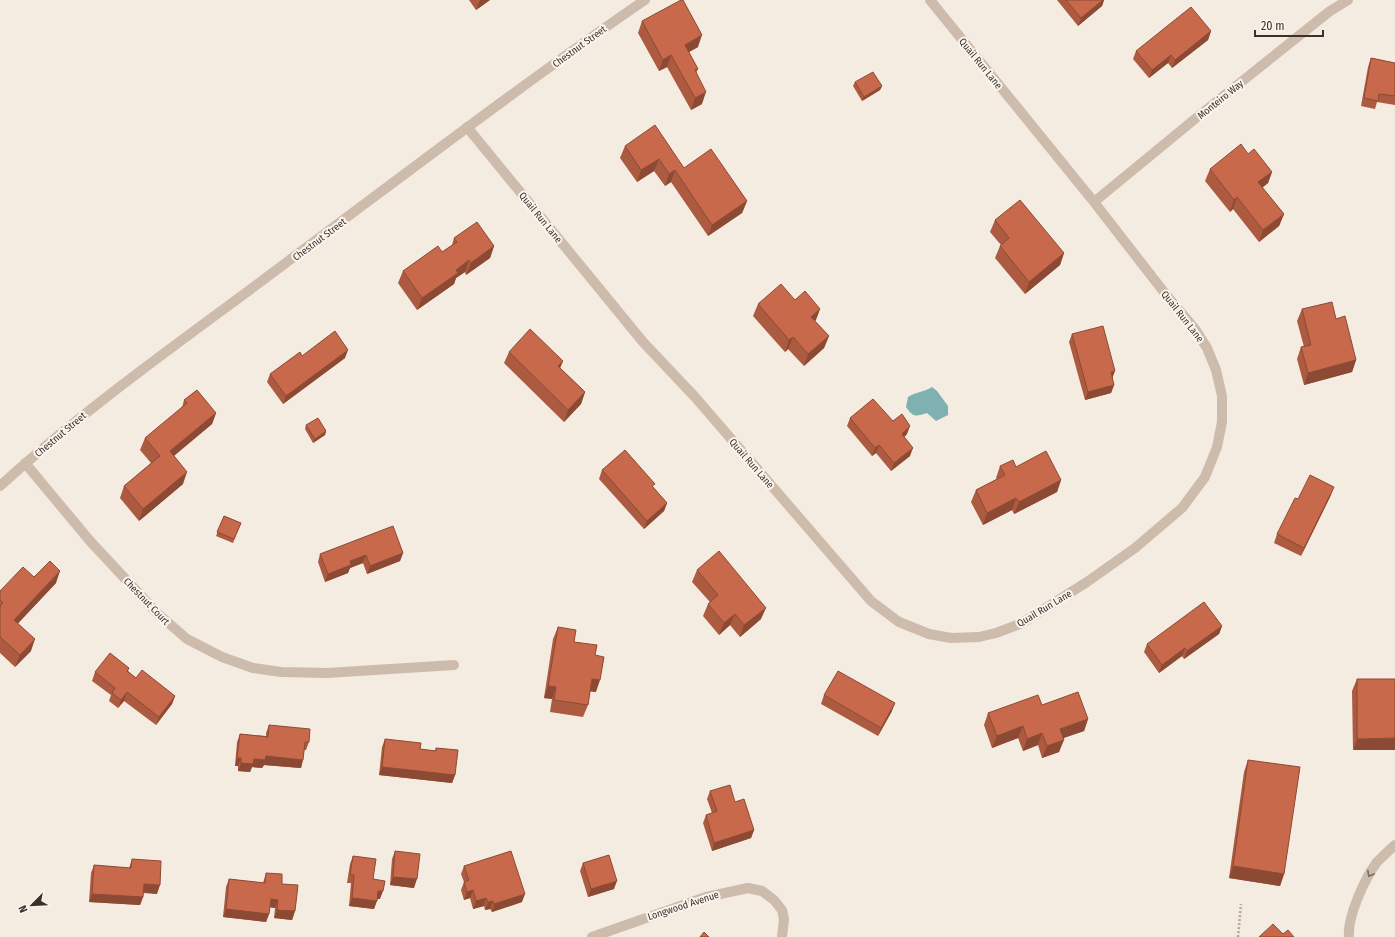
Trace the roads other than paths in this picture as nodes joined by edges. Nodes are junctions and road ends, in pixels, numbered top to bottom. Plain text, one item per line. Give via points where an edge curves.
1 (645, 0) edge
2 (930, 0) edge
3 (1348, 0) edge
4 (467, 127) junction
5 (1094, 202) junction
6 (25, 463) junction
7 (0, 486) edge
8 (454, 665) dead end
9 (1395, 845) edge
10 (592, 937) edge
11 (782, 937) edge
12 (1349, 937) edge

1 - 4 street, Chestnut Street
2 - 5 street, Quail Run Lane
3 - 5 street, Monteiro Way via 1330,11
4 - 5 street, Quail Run Lane via 643,342 695,397 871,601 899,622 929,634 951,638 979,637 1022,623 1135,548 1182,508 1205,478 1217,447 1222,422 1222,396 1216,370 1207,348 1195,329
4 - 6 street, Chestnut Street via 80,416
6 - 7 street, Chestnut Street
6 - 8 street, Chestnut Court via 90,541 158,614 187,639 222,657 253,668 281,672 327,673
9 -> 12 street via 1377,863 1364,886 1352,910
10 - 11 street, Longwood Avenue via 706,897 748,888 762,891 782,910

